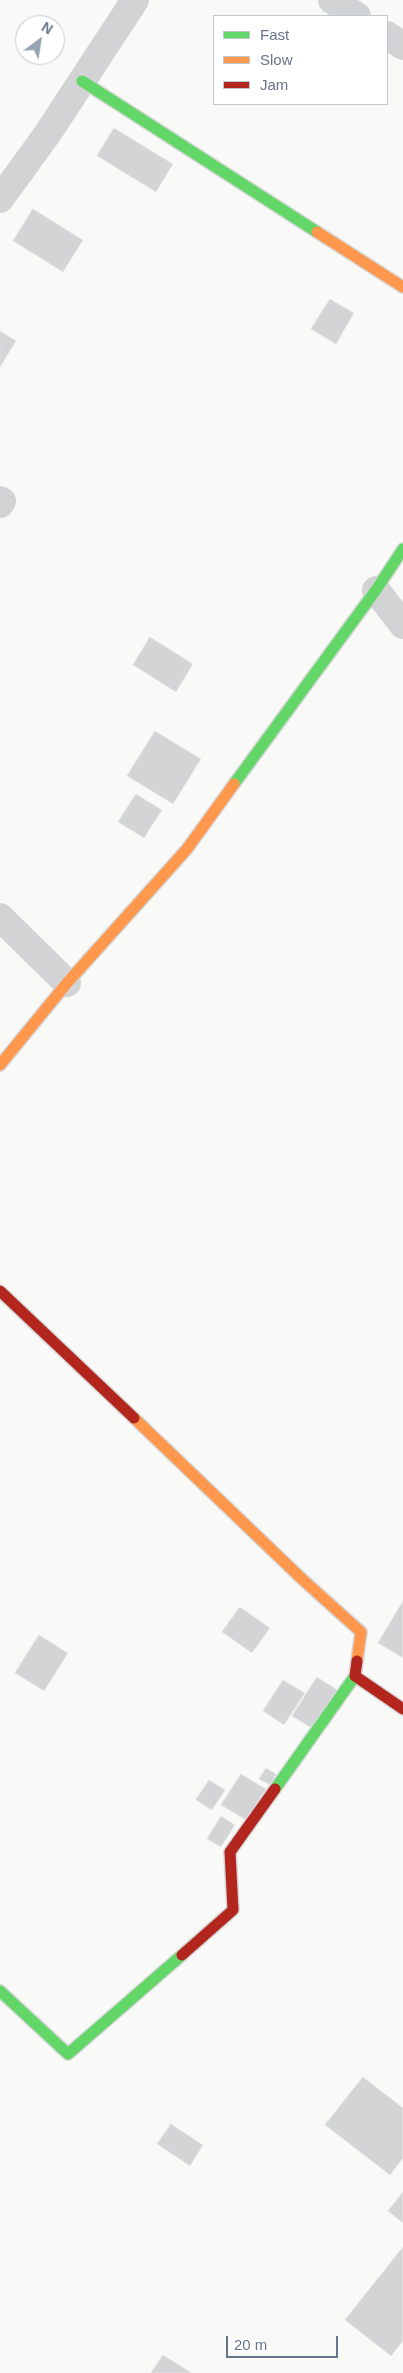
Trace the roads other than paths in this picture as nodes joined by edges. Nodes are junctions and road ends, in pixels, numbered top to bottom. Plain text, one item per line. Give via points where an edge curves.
1 (135, 0) edge
2 (332, 0) edge
3 (355, 15) edge
4 (388, 36) edge
5 (403, 46) edge
6 (82, 81) junction
7 (0, 199) edge
8 (403, 287) edge
9 (0, 500) edge
10 (0, 504) edge
11 (403, 549) edge
12 (376, 590) junction
13 (403, 625) edge
14 (0, 917) edge
15 (67, 983) junction
16 (0, 1065) edge
17 (0, 1291) edge
18 (355, 1676) junction
19 (403, 1709) edge
20 (0, 1991) edge

1 - 6 street
2 - 3 street
4 - 5 street
6 - 7 street
6 - 8 street
9 - 10 street
11 - 12 street
12 - 13 street
12 - 15 street via 187,849
14 - 15 street
15 - 16 street
17 - 18 street via 361,1632
18 - 19 street
18 - 20 street via 230,1852 233,1910 68,2054

